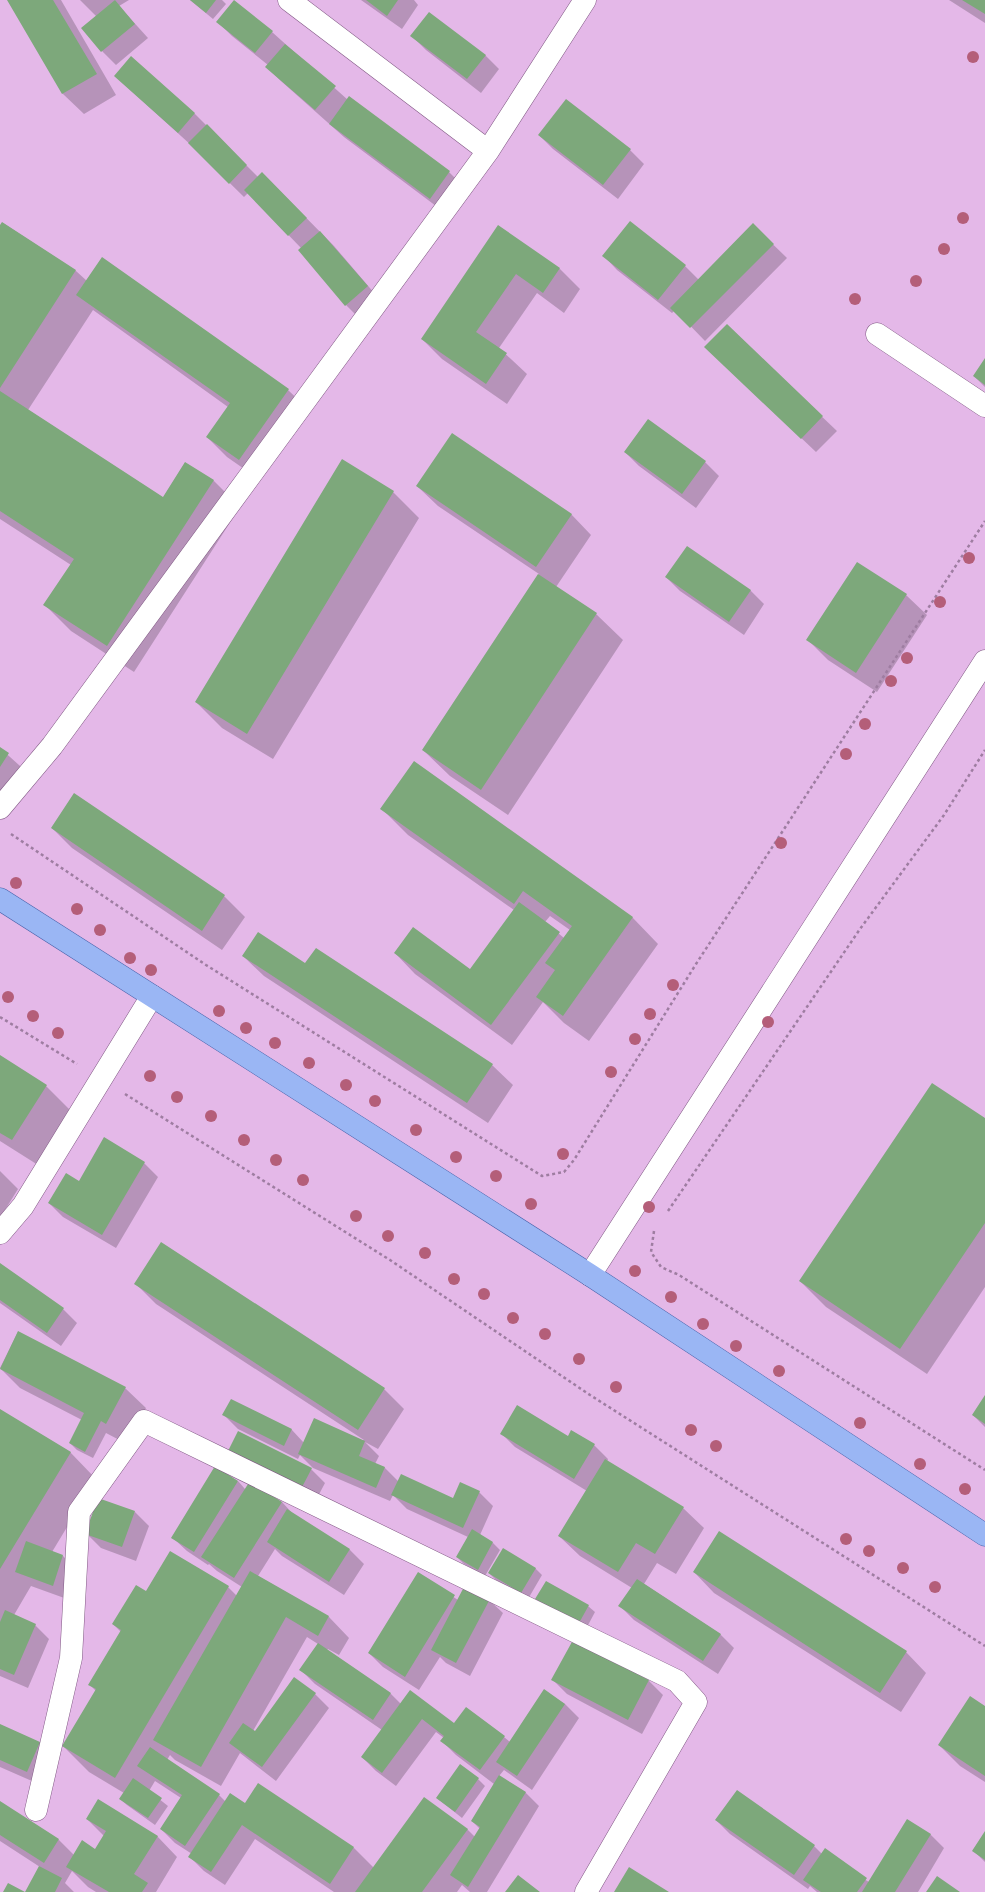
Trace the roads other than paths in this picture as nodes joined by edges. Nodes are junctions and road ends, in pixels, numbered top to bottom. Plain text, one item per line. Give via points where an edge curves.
1 (289, 0) edge
2 (585, 0) edge
3 (488, 151) junction
4 (877, 334) dead end
5 (985, 406) edge
6 (985, 661) edge
7 (0, 808) edge
8 (0, 899) edge
9 (152, 996) junction
10 (0, 1233) edge
11 (590, 1275) junction
12 (985, 1535) edge
13 (36, 1810) dead end
14 (586, 1892) edge

1 - 3 street
2 - 3 street
3 - 7 street via 52,746
4 - 5 street
6 - 11 street
8 - 9 main road
9 - 10 street via 23,1206
9 - 11 main road
11 - 12 main road
13 - 14 street via 71,1658 79,1512 144,1421 670,1678 681,1686 696,1702

